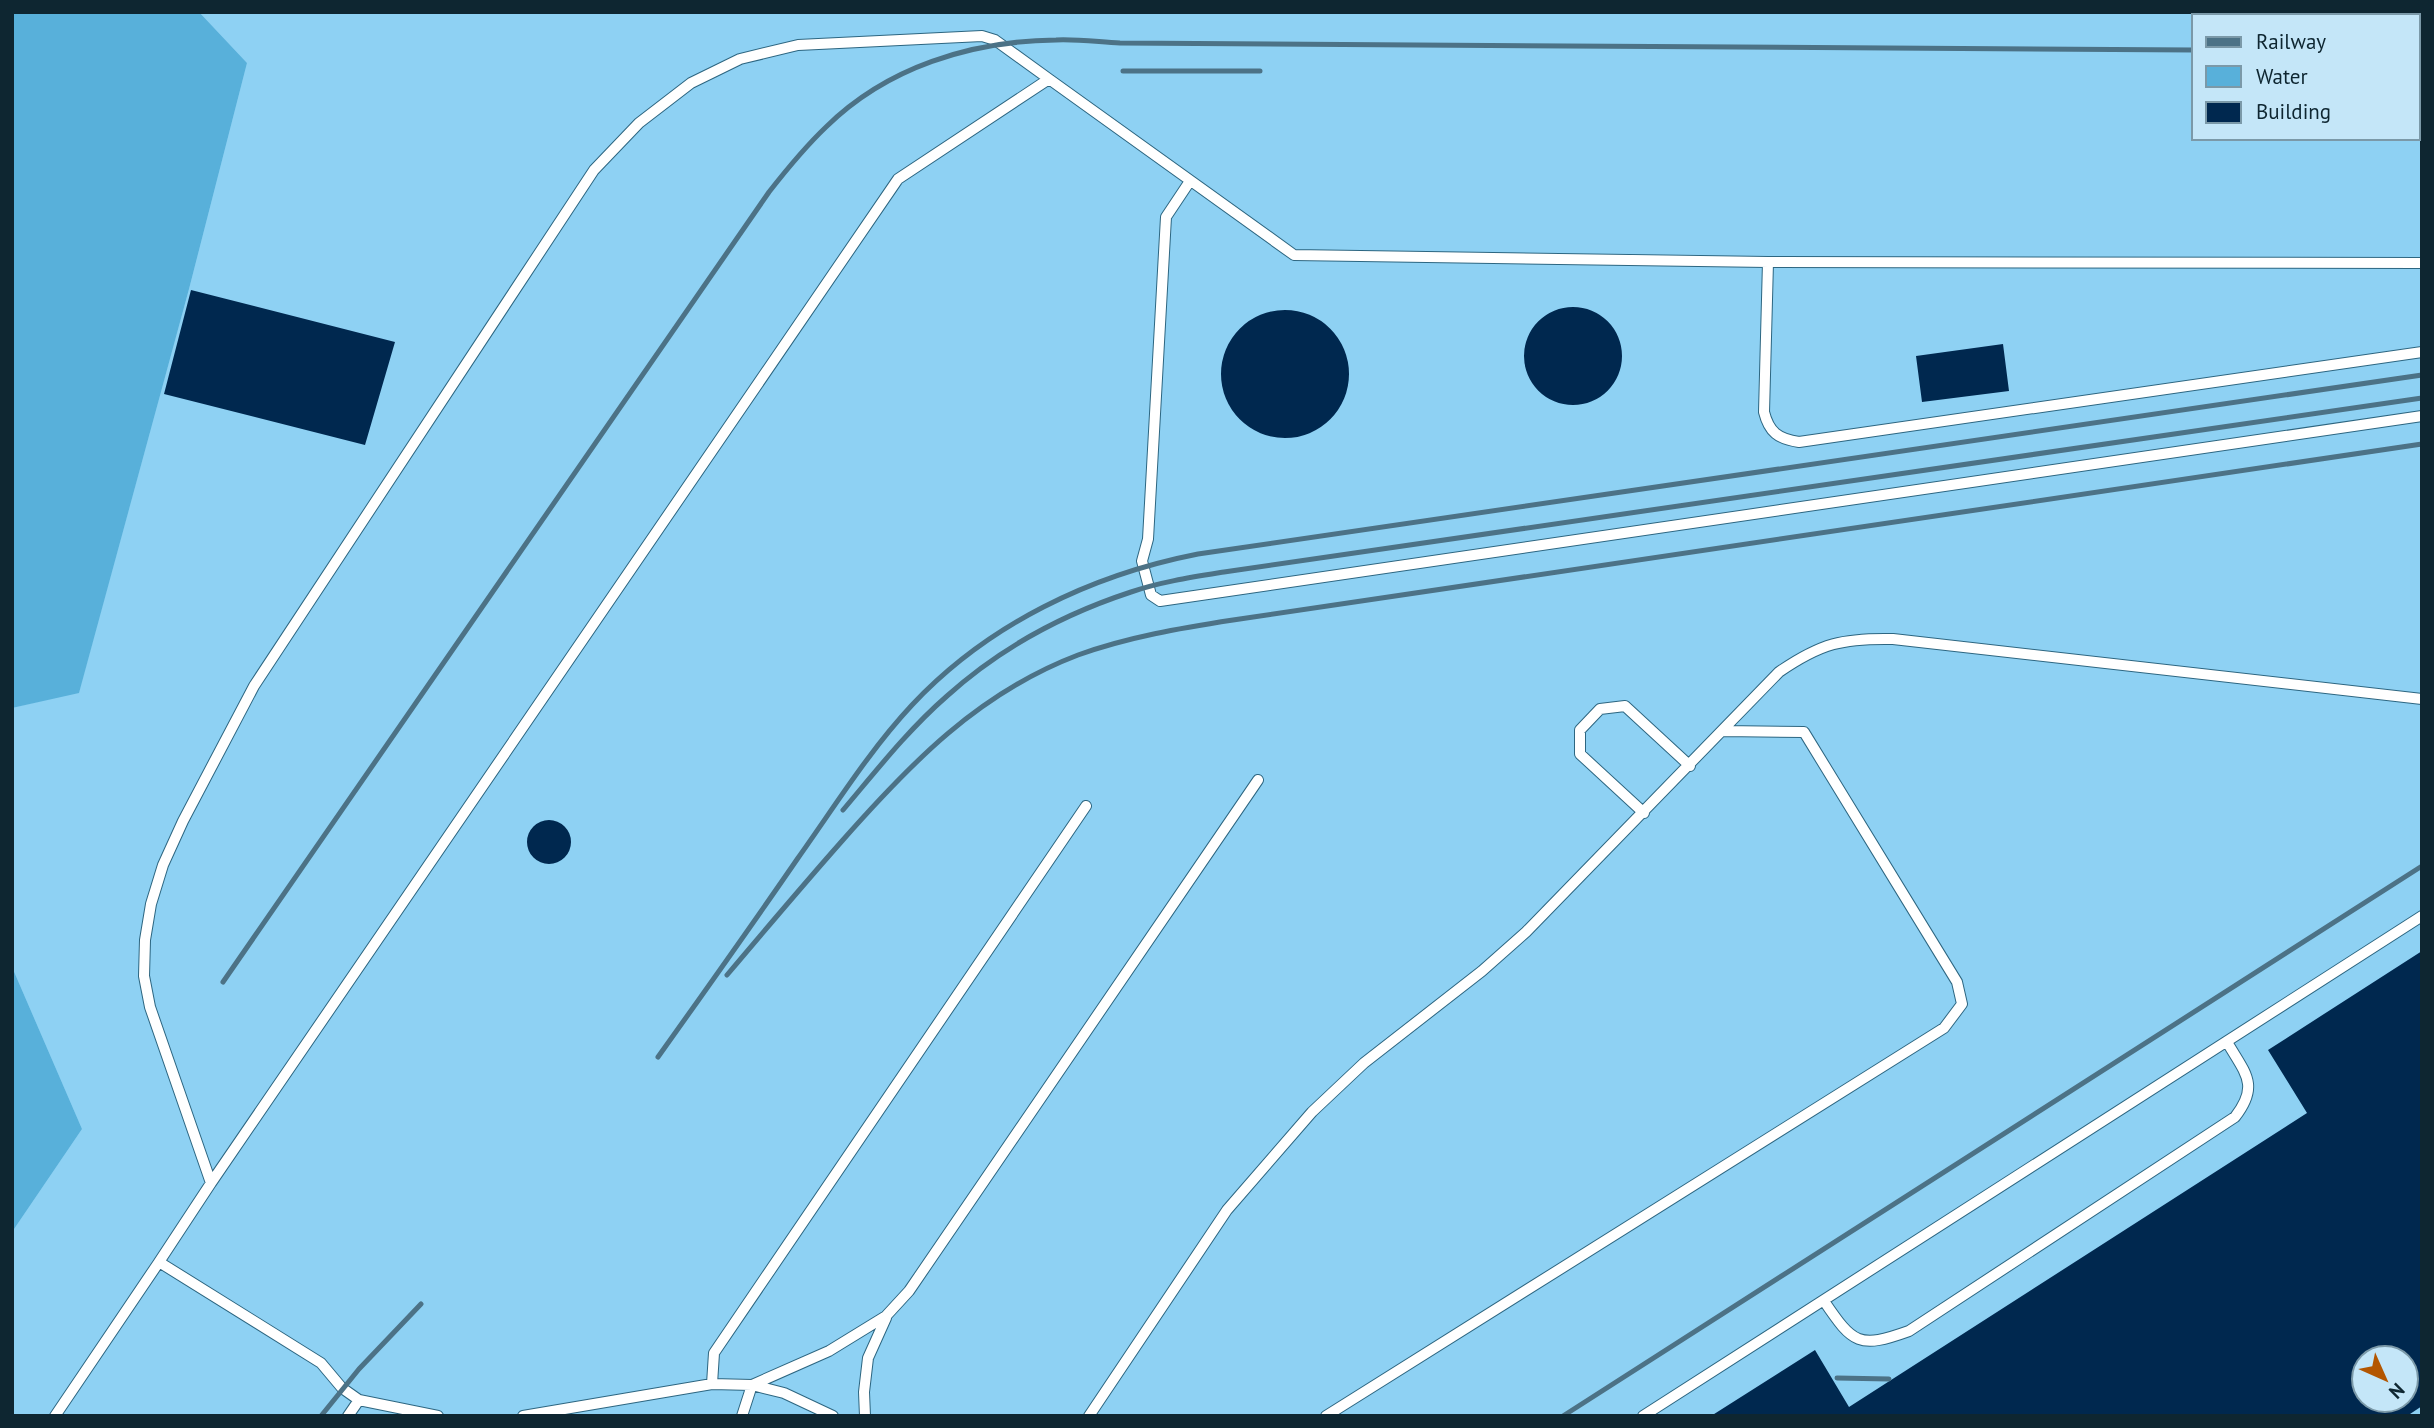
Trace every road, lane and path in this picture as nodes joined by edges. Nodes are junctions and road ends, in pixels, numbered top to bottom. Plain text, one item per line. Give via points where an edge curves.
1 (1049, 79) junction
2 (1190, 181) junction
3 (1768, 262) junction
4 (2422, 263) edge
5 (2422, 352) edge
6 (2422, 416) edge
7 (2422, 699) edge
8 (1723, 731) junction
9 (1690, 766) junction
10 (1258, 780) dead end
11 (1086, 806) dead end
12 (1644, 813) junction
13 (2422, 916) edge
14 (2227, 1042) junction
15 (211, 1183) junction
16 (159, 1262) junction
17 (1824, 1301) junction
18 (886, 1316) junction
19 (712, 1384) junction
20 (752, 1385) junction
21 (359, 1400) junction
22 (586, 1411) edge
23 (55, 1416) edge
24 (348, 1416) edge
25 (438, 1416) edge
26 (523, 1416) edge
27 (742, 1416) edge
28 (833, 1416) edge
29 (865, 1416) edge
30 (1088, 1416) edge
31 (1326, 1416) edge
32 (1643, 1416) edge

1 - 2 lane
1 - 15 lane via 898,179
1 - 15 lane via 995,40 982,36 798,45 740,59 691,83 639,123 594,170 254,685 163,865 151,904 144,976 150,1007
2 - 3 lane via 1294,255
2 - 6 lane via 1166,217 1148,538 1142,561 1151,595 1160,601
3 - 4 lane
3 - 5 lane via 1764,412 1776,435 1799,442
7 - 8 lane via 1863,639 1830,644 1803,656 1779,672
8 - 9 lane
8 - 31 lane via 1804,732 1957,982 1962,1004 1944,1028
9 - 12 lane
9 - 12 lane via 1625,706 1601,709 1580,730 1580,754
10 - 18 lane via 909,1291
11 - 19 lane via 714,1353
12 - 30 lane via 1526,932 1364,1063 1312,1112 1227,1210
13 - 14 lane
14 - 17 lane
14 - 17 lane via 2250,1084 2248,1101 2235,1117 1909,1331 1882,1340 1859,1340 1844,1330
15 - 16 lane
16 - 21 lane via 321,1363
16 - 23 lane
17 - 32 lane
18 - 20 lane via 829,1351
18 - 29 lane via 868,1358
19 - 20 lane
19 - 22 lane
20 - 27 lane
20 - 28 lane via 784,1393
21 - 24 lane
21 - 25 lane
22 - 26 lane

